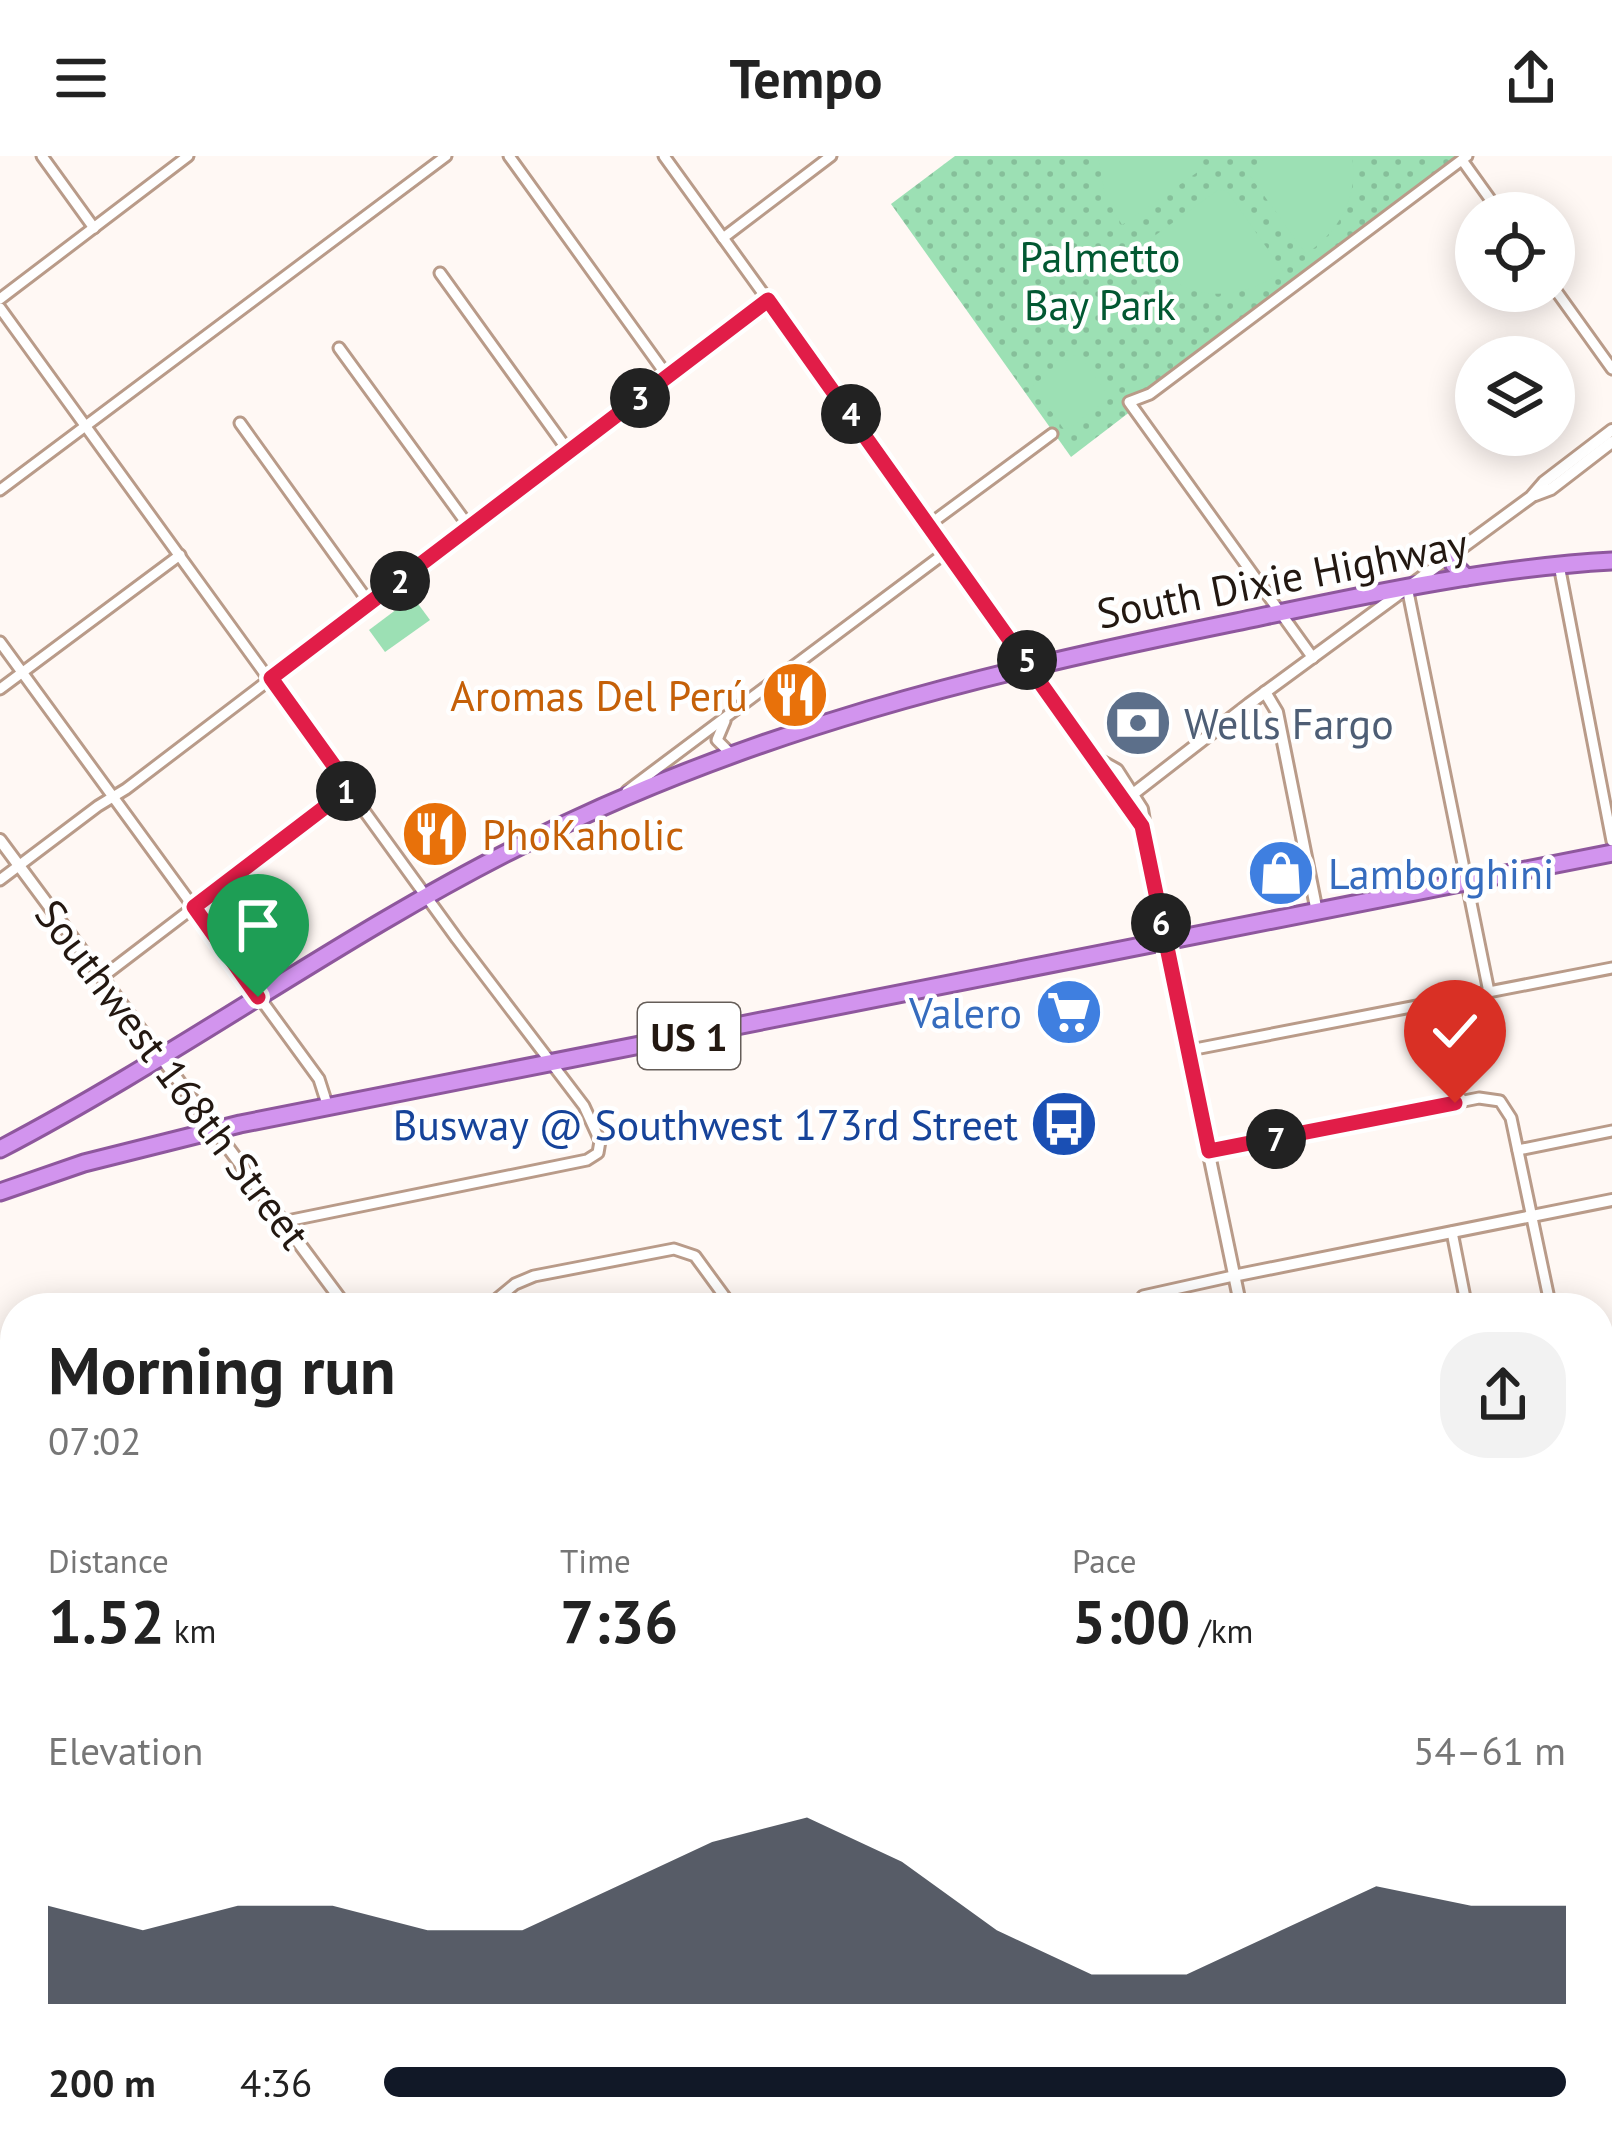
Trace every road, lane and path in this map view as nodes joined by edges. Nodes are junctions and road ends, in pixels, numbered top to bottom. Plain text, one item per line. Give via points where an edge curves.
1 (42, 156) edge
2 (188, 156) edge
3 (446, 156) edge
4 (509, 156) edge
5 (664, 156) edge
6 (831, 156) edge
7 (1464, 158) edge
8 (1486, 192) edge
9 (94, 228) junction
10 (723, 238) junction
11 (440, 273) dead end
12 (768, 300) junction
13 (0, 304) edge
14 (1571, 312) edge
15 (339, 348) dead end
16 (1612, 369) edge
17 (668, 376) junction
18 (239, 423) dead end
19 (87, 426) junction
20 (1612, 430) edge
21 (1052, 434) dead end
22 (1612, 442) edge
23 (569, 452) junction
24 (0, 490) edge
25 (1532, 496) junction
26 (930, 524) junction
27 (470, 528) junction
28 (949, 550) junction
29 (1455, 551) junction
30 (180, 555) junction
31 (1612, 561) edge
32 (1558, 565) junction
33 (1466, 577) junction
34 (1407, 587) junction
35 (370, 604) junction
36 (1280, 613) junction
37 (0, 642) edge
38 (1312, 658) junction
39 (1030, 665) junction
40 (22, 673) junction
41 (271, 678) junction
42 (0, 689) edge
43 (1265, 692) junction
44 (728, 717) junction
45 (731, 754) junction
46 (1099, 760) junction
47 (350, 788) junction
48 (1134, 793) junction
49 (112, 798) junction
50 (1124, 802) junction
51 (612, 803) junction
52 (1142, 826) junction
53 (0, 840) edge
54 (1612, 841) edge
55 (1612, 853) edge
56 (19, 865) junction
57 (0, 880) edge
58 (1466, 882) junction
59 (428, 894) junction
60 (194, 907) junction
61 (1317, 912) junction
62 (1166, 942) junction
63 (1612, 968) edge
64 (101, 978) junction
65 (1489, 992) junction
66 (258, 997) junction
67 (1190, 1050) junction
68 (160, 1059) junction
69 (551, 1063) junction
70 (328, 1107) junction
71 (212, 1130) junction
72 (1612, 1131) edge
73 (0, 1149) edge
74 (1518, 1150) junction
75 (1209, 1151) junction
76 (0, 1192) edge
77 (1612, 1200) edge
78 (1532, 1217) junction
79 (282, 1222) junction
80 (1452, 1232) junction
81 (1233, 1276) junction
82 (336, 1293) edge
83 (504, 1293) edge
84 (723, 1293) edge
85 (1156, 1293) edge
86 (1237, 1293) edge
87 (1464, 1293) edge
88 (1547, 1293) edge

1 - 9 street
2 - 9 street
3 - 19 street
4 - 17 street
5 - 10 street
6 - 10 street
7 - 8 street
7 - 36 street via 1150,394 1129,401
9 - 13 street
10 - 12 street
11 - 23 street
12 - 17 street
12 - 26 street
13 - 19 street
14 - 16 street
15 - 27 street
17 - 23 street
18 - 35 street
19 - 24 street
19 - 30 street
20 - 25 street
21 - 26 street
22 - 25 street
23 - 27 street
25 - 29 street
26 - 28 street
27 - 35 street
28 - 39 street
28 - 44 street
29 - 33 highway via 1454,565
29 - 34 street
30 - 40 street
30 - 41 street
31 - 32 highway, South Dixie Highway
32 - 33 highway, South Dixie Highway
32 - 54 street
33 - 34 highway, South Dixie Highway
34 - 36 highway, South Dixie Highway
34 - 38 street
34 - 58 street
35 - 41 street
36 - 38 street
36 - 39 highway, South Dixie Highway
37 - 40 street
38 - 43 street
39 - 45 highway, South Dixie Highway
39 - 46 street
40 - 42 street
40 - 49 street
41 - 47 street
41 - 49 street
43 - 48 street
43 - 61 street via 1277,712
44 - 45 street via 717,740
44 - 51 street
45 - 51 highway, South Dixie Highway
46 - 48 street
46 - 50 street
47 - 59 street
47 - 60 street
48 - 50 street
48 - 52 street
49 - 56 street
49 - 60 street
50 - 52 street
51 - 59 highway, South Dixie Highway
52 - 62 street
53 - 56 street, Southwest 168th Street
55 - 58 highway, US 1
56 - 57 street
56 - 64 street, Southwest 168th Street
58 - 61 highway, US 1
58 - 65 street
59 - 66 highway, South Dixie Highway
59 - 69 street
60 - 64 street
60 - 66 street
61 - 62 highway, US 1
62 - 67 street
62 - 69 highway, US 1
63 - 65 street
64 - 68 street, Southwest 168th Street
65 - 67 street
66 - 68 highway, South Dixie Highway
66 - 70 street via 322,1084
67 - 75 street
68 - 71 street, Southwest 168th Street
68 - 73 highway, South Dixie Highway
69 - 70 highway, US 1
69 - 79 street via 584,1106 598,1153
70 - 71 highway, US 1
71 - 76 highway, US 1
71 - 79 street, Southwest 168th Street
72 - 74 street
74 - 75 street via 1500,1101 1467,1101
74 - 78 street
75 - 81 street
77 - 78 street
78 - 80 street
78 - 88 street
79 - 82 street, Southwest 168th Street
80 - 81 street
80 - 87 street
81 - 85 street
81 - 86 street
83 - 84 street via 534,1276 674,1249 692,1252

